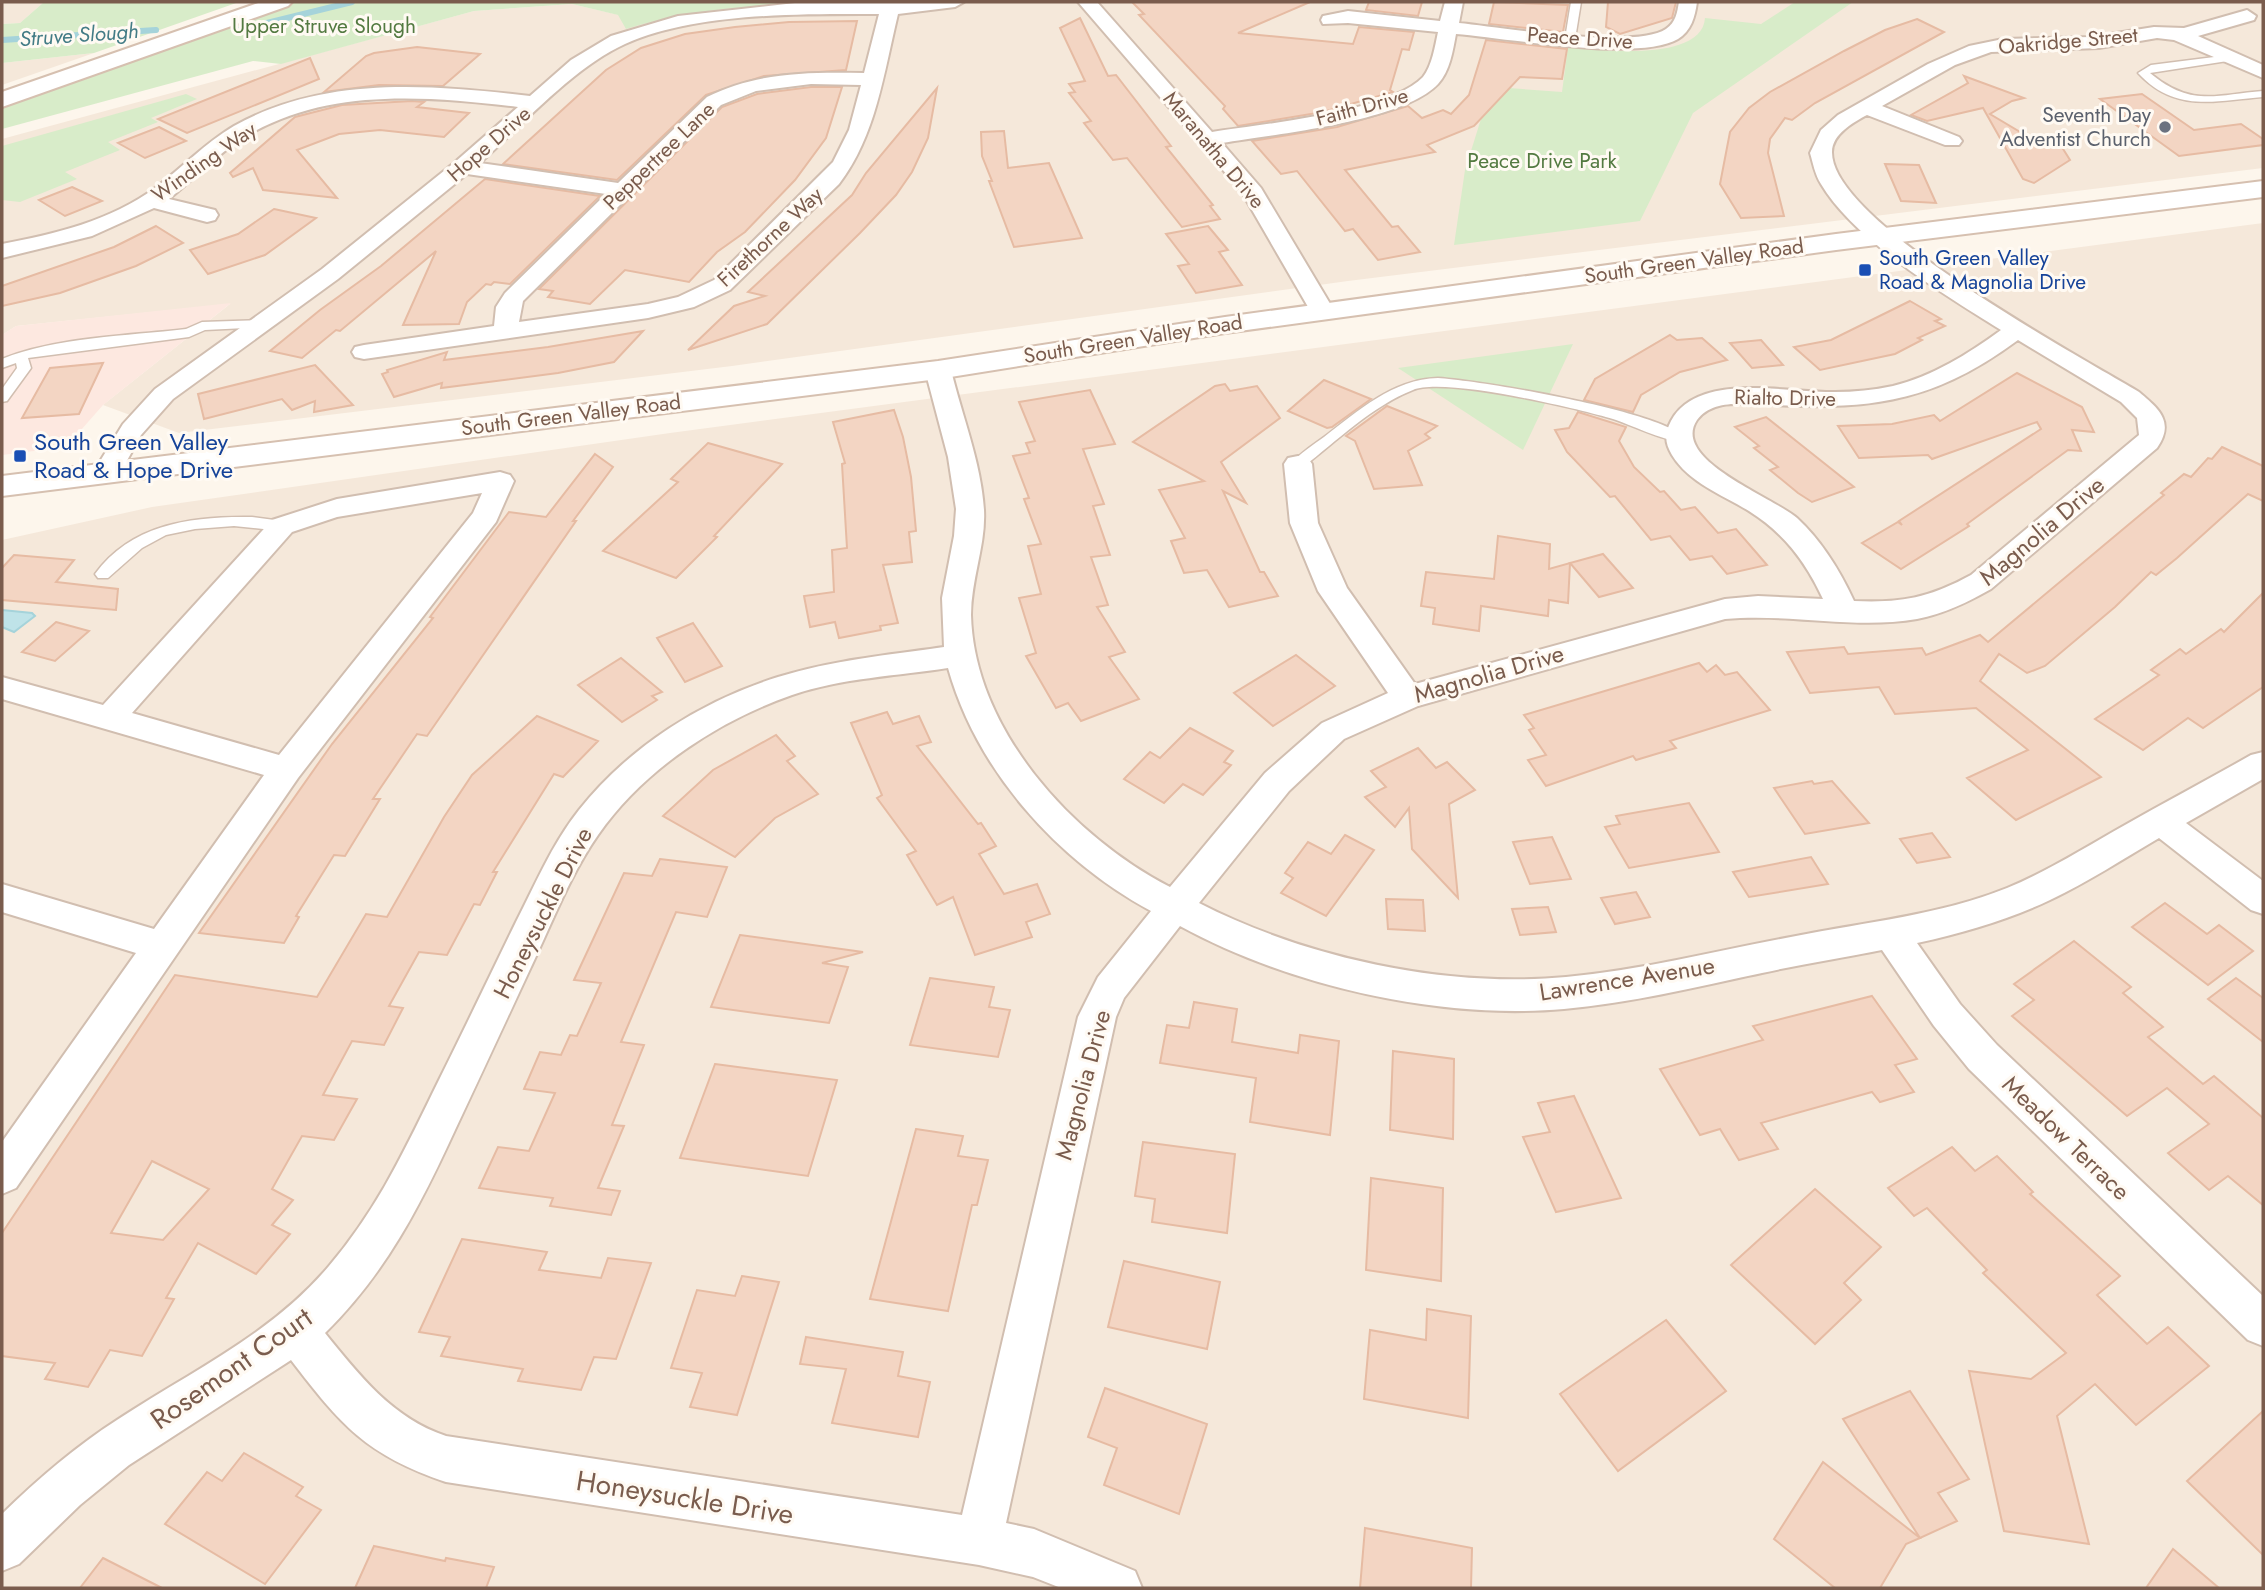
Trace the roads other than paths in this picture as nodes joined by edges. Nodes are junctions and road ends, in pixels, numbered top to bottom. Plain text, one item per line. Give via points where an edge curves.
1 (281, 2) edge
2 (955, 2) edge
3 (1087, 2) edge
4 (1454, 2) edge
5 (1576, 2) edge
6 (1688, 2) edge
7 (2225, 7) dead end
8 (890, 8) junction
9 (1331, 20) dead end
10 (2255, 20) edge
11 (1447, 26) junction
12 (2177, 34) junction
13 (1570, 39) junction
14 (2230, 58) junction
15 (2263, 72) edge
16 (872, 79) junction
17 (2263, 94) edge
18 (2, 100) edge
19 (536, 103) junction
20 (1866, 107) junction
21 (1209, 139) junction
22 (1952, 141) dead end
23 (463, 167) junction
24 (2263, 189) edge
25 (624, 190) junction
26 (151, 201) junction
27 (206, 215) dead end
28 (1885, 237) junction
29 (2, 251) edge
30 (1322, 312) junction
31 (262, 324) junction
32 (2018, 329) junction
33 (506, 332) junction
34 (364, 352) dead end
35 (21, 355) junction
36 (2, 364) edge
37 (938, 370) junction
38 (2, 398) edge
39 (1679, 438) junction
40 (1298, 464) joint
41 (108, 471) junction
42 (2, 486) edge
43 (282, 526) junction
44 (103, 574) dead end
45 (1844, 612) junction
46 (960, 655) junction
47 (2, 688) edge
48 (1408, 696) junction
49 (109, 719) junction
50 (2263, 764) edge
51 (286, 769) junction
52 (2160, 821) junction
53 (2, 898) edge
54 (2263, 900) edge
55 (1177, 907) junction
56 (1890, 933) junction
57 (161, 946) junction
58 (424, 1156) joint
59 (2, 1175) edge
60 (2263, 1325) edge
61 (295, 1330) junction
62 (979, 1541) junction
63 (2, 1547) edge
64 (1118, 1588) edge

1 - 18 main road
2 - 8 street, Hope Drive
3 - 21 street, Maranatha Drive
4 - 11 street, Faith Drive
5 - 13 lane
6 - 13 street, Peace Drive via 1687,20 1667,36 1622,44
7 - 10 street
8 - 16 street, Firethorne Way
8 - 19 street, Hope Drive via 767,11 651,29 587,57
9 - 11 street, Peace Drive via 1348,17
10 - 12 street, Oakridge Street
11 - 13 street, Peace Drive
11 - 21 street, Faith Drive via 1432,80 1407,98
12 - 14 street
12 - 20 street, Oakridge Street via 2155,32 2100,42 1988,47 1950,60
14 - 15 street
14 - 17 lane via 2151,68 2143,73 2166,92 2189,100
16 - 25 street, Peppertree Lane via 778,80 725,94 704,109
16 - 33 street, Firethorne Way via 859,130 843,164 817,195 722,285 671,306
19 - 23 street, Hope Drive
19 - 26 street, Winding Way via 406,90 308,104 244,129
20 - 22 street
20 - 28 street, Oakridge Street via 1833,129 1822,147 1821,161 1841,196
21 - 30 street, Maranatha Drive via 1261,203
23 - 25 street
23 - 31 street, Hope Drive
24 - 28 main road, South Green Valley Road
25 - 33 street, Peppertree Lane via 513,298
26 - 27 street
26 - 29 street, Winding Way via 72,235
28 - 30 main road, South Green Valley Road
28 - 32 street, Magnolia Drive via 1926,271
30 - 37 main road, South Green Valley Road
31 - 35 lane via 202,326 189,333
31 - 41 street, Hope Drive via 143,414 122,440
32 - 39 street, Rialto Drive via 1953,373 1895,393 1830,401 1738,396 1713,400 1686,416
32 - 45 street, Magnolia Drive via 2130,397 2151,417 2154,434 1981,582 1952,601 1896,613
33 - 34 street, Firethorne Way
35 - 36 lane
35 - 38 lane via 24,368
37 - 41 main road, South Green Valley Road
37 - 46 street, Lawrence Avenue via 970,512 956,601
39 - 40 lane via 1634,419 1572,402 1435,381 1390,396
39 - 45 street via 1701,472 1768,511 1801,540 1826,573
40 - 48 street via 1304,523 1333,591
41 - 42 main road, South Green Valley Road
43 - 44 lane via 236,521 159,533 145,538
43 - 49 street
43 - 51 street via 337,508 500,481 486,516
45 - 48 street, Magnolia Drive via 1770,604 1725,609
46 - 55 street, Lawrence Avenue via 982,719 1016,775 1044,809 1073,840 1115,871
46 - 58 street, Honeysuckle Drive via 843,672 759,696 702,725 639,769 592,819 554,881
47 - 49 street
48 - 55 street, Magnolia Drive via 1333,732 1277,782
49 - 51 street
50 - 52 street, Lawrence Avenue
51 - 57 street
52 - 54 street
52 - 56 street, Lawrence Avenue via 2009,902
53 - 57 street
55 - 56 street, Lawrence Avenue via 1231,935 1304,963 1414,987 1500,994 1623,984
55 - 62 street, Magnolia Drive via 1111,988 1097,1017
56 - 60 street, Meadow Terrace via 1947,1015 1983,1057
57 - 59 street
58 - 61 street, Rosemont Court via 373,1243 337,1289
61 - 62 street, Honeysuckle Drive via 374,1420 416,1449 446,1459
61 - 63 street, Rosemont Court via 83,1471
62 - 64 street, Honeysuckle Drive via 1034,1553

